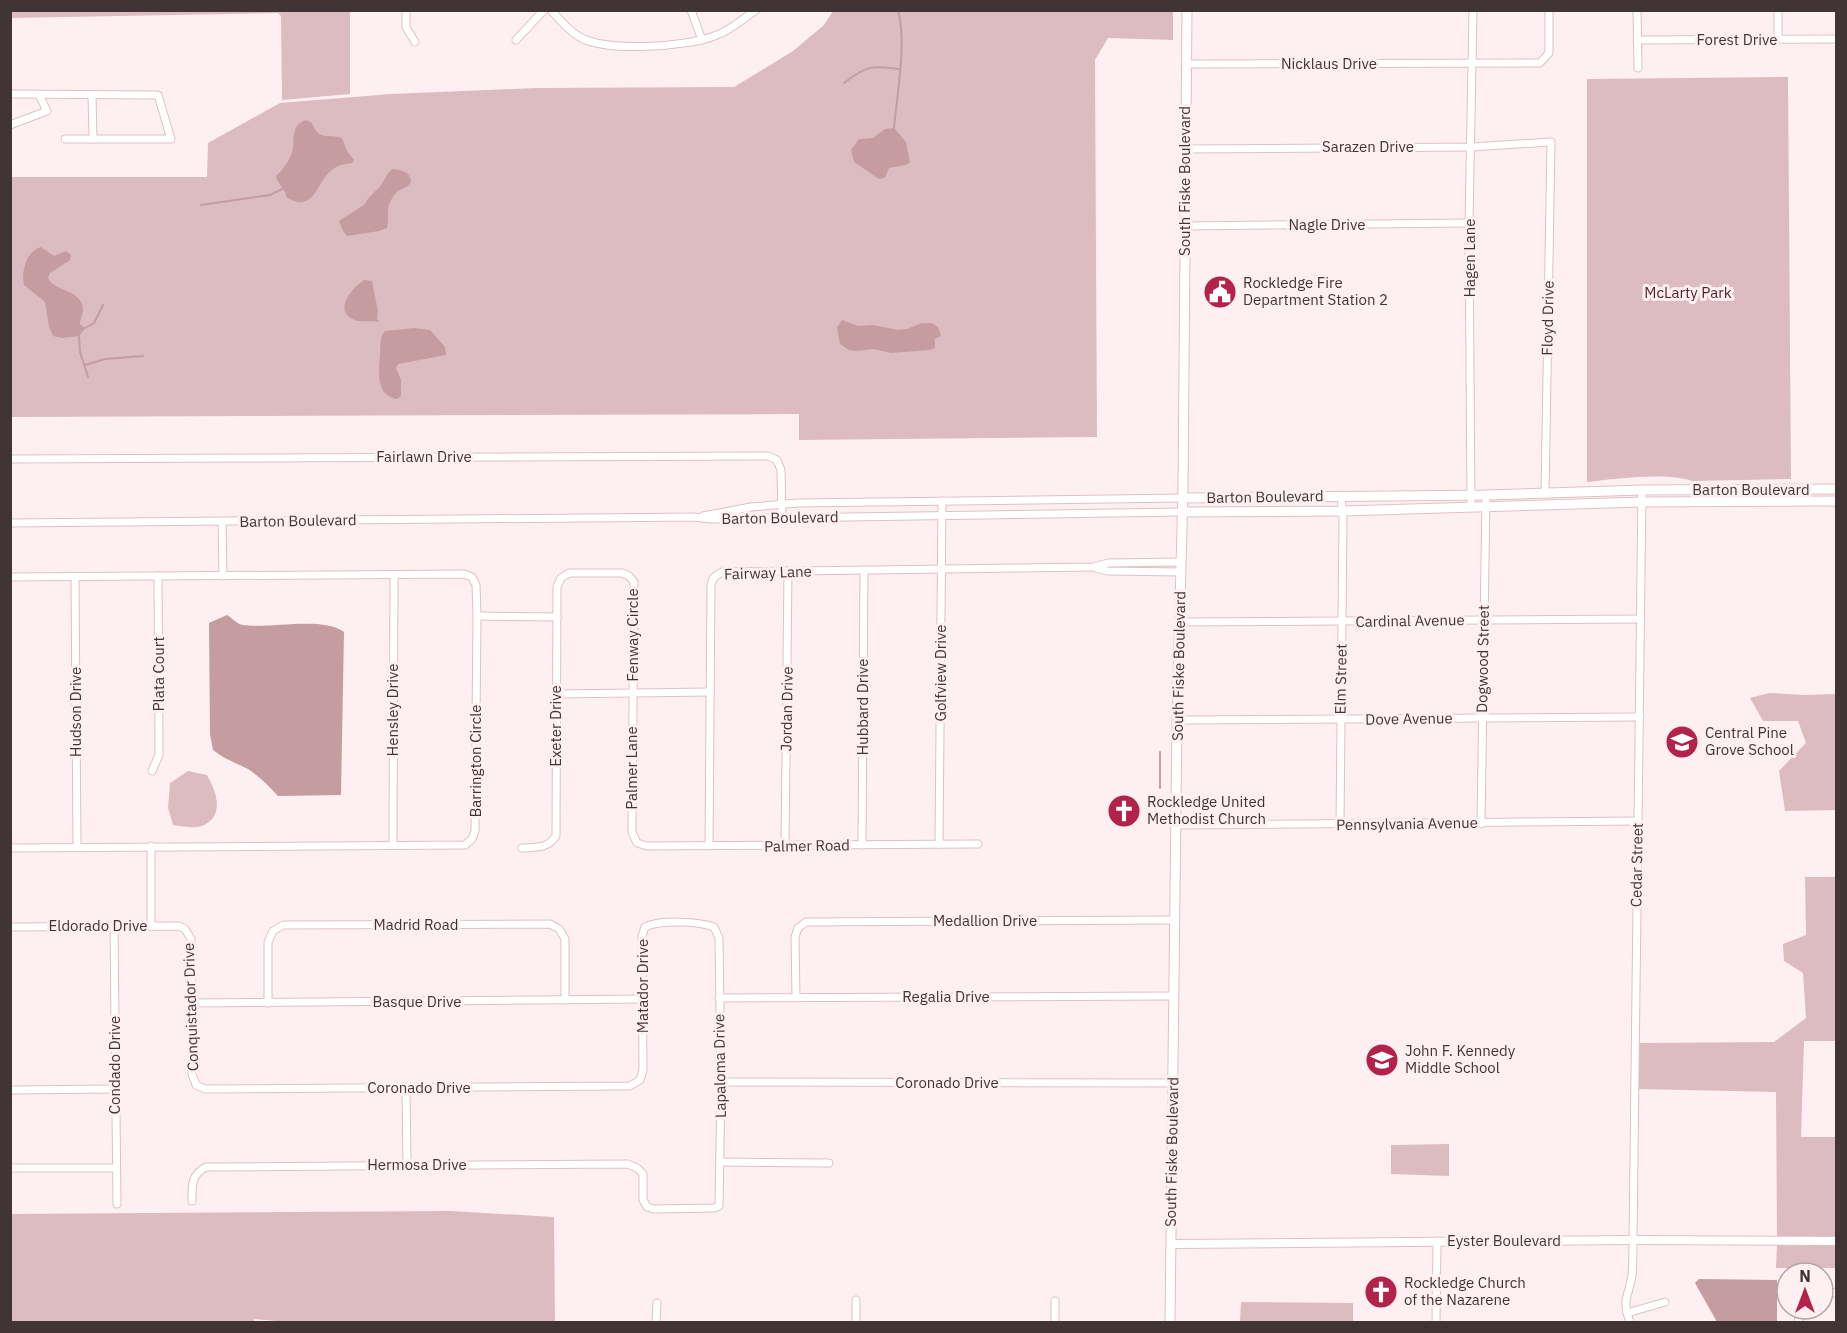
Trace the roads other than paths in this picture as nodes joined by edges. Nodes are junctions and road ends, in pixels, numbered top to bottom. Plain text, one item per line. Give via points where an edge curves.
1 (406, 10) edge
2 (544, 10) edge
3 (551, 10) edge
4 (691, 10) edge
5 (756, 10) edge
6 (1186, 10) edge
7 (1473, 10) edge
8 (1550, 10) edge
9 (1637, 10) edge
10 (1778, 10) edge
11 (1836, 39) edge
12 (516, 40) dead end
13 (702, 40) junction
14 (1637, 40) junction
15 (1778, 40) junction
16 (415, 42) dead end
17 (1472, 63) junction
18 (1186, 64) junction
19 (1638, 68) dead end
20 (10, 94) edge
21 (39, 95) junction
22 (92, 95) junction
23 (10, 125) edge
24 (65, 139) dead end
25 (93, 139) junction
26 (1551, 142) joint
27 (1472, 147) junction
28 (1185, 149) junction
29 (1469, 223) junction
30 (1185, 226) junction
31 (10, 459) edge
32 (1836, 489) edge
33 (1642, 490) junction
34 (1545, 494) junction
35 (1471, 495) junction
36 (1486, 495) junction
37 (1293, 497) junction
38 (1341, 497) junction
39 (1183, 498) junction
40 (1114, 499) junction
41 (942, 501) junction
42 (1836, 501) edge
43 (1643, 502) junction
44 (782, 504) junction
45 (1471, 506) junction
46 (1487, 506) junction
47 (1182, 512) junction
48 (1275, 512) junction
49 (1343, 512) junction
50 (1114, 513) junction
51 (942, 515) junction
52 (694, 517) junction
53 (782, 518) junction
54 (222, 522) junction
55 (10, 523) edge
56 (1181, 562) junction
57 (1093, 567) junction
58 (941, 569) junction
59 (864, 570) junction
60 (788, 571) junction
61 (1181, 573) junction
62 (394, 575) junction
63 (10, 576) edge
64 (75, 576) junction
65 (158, 576) junction
66 (223, 576) junction
67 (561, 578) joint
68 (477, 616) junction
69 (557, 617) junction
70 (1484, 619) junction
71 (1641, 619) junction
72 (1179, 622) junction
73 (1342, 622) junction
74 (710, 692) junction
75 (633, 693) junction
76 (556, 694) junction
77 (1640, 717) junction
78 (1482, 718) junction
79 (1341, 719) junction
80 (1178, 720) junction
81 (152, 771) dead end
82 (1638, 821) junction
83 (1481, 824) junction
84 (1176, 825) junction
85 (1340, 825) junction
86 (637, 843) joint
87 (939, 844) junction
88 (978, 844) dead end
89 (393, 845) junction
90 (862, 845) junction
91 (151, 846) junction
92 (709, 846) junction
93 (785, 846) junction
94 (77, 847) junction
95 (10, 848) edge
96 (522, 848) dead end
97 (1175, 920) junction
98 (114, 926) junction
99 (151, 926) junction
100 (10, 927) edge
101 (714, 927) joint
102 (185, 929) joint
103 (1173, 996) junction
104 (796, 997) junction
105 (719, 998) junction
106 (642, 999) junction
107 (565, 1000) junction
108 (192, 1003) junction
109 (268, 1003) junction
110 (640, 1080) joint
111 (721, 1082) junction
112 (1172, 1083) junction
113 (196, 1085) joint
114 (116, 1089) junction
115 (406, 1089) junction
116 (10, 1090) edge
117 (720, 1162) junction
118 (830, 1163) dead end
119 (407, 1165) junction
120 (116, 1167) junction
121 (10, 1168) edge
122 (643, 1200) joint
123 (192, 1201) dead end
124 (117, 1204) dead end
125 (1633, 1240) junction
126 (1437, 1241) junction
127 (1836, 1241) edge
128 (1171, 1244) junction
129 (856, 1300) dead end
130 (1055, 1301) dead end
131 (1665, 1302) dead end
132 (657, 1303) dead end
133 (1627, 1313) junction
134 (656, 1323) edge
135 (856, 1323) edge
136 (1054, 1323) edge
137 (1170, 1323) edge
138 (1436, 1323) edge
139 (1630, 1323) edge

1 - 16 street via 406,27
2 - 12 street
3 - 13 street via 577,36 594,44 689,44
4 - 13 street
5 - 13 street via 718,35
6 - 18 main road, South Fiske Boulevard
7 - 17 street, Hagen Lane
8 - 17 street, Nicklaus Drive via 1549,53 1540,63
9 - 14 street
10 - 15 street
11 - 15 street, Forest Drive
14 - 15 street, Forest Drive
14 - 19 street
17 - 18 street, Nicklaus Drive
17 - 27 street, Hagen Lane
18 - 28 main road, South Fiske Boulevard
20 - 21 street
21 - 22 street
21 - 23 street via 47,111
22 - 25 street
22 - 25 street via 158,95 171,139
24 - 25 street
26 - 27 street, Sarazen Drive
26 - 34 street, Floyd Drive
27 - 28 street, Sarazen Drive
27 - 29 street, Hagen Lane
28 - 30 main road, South Fiske Boulevard
29 - 30 street, Nagle Drive
29 - 35 street, Hagen Lane
30 - 39 main road, South Fiske Boulevard
31 - 44 street, Fairlawn Drive via 768,456 777,460 782,470
32 - 33 main road, Barton Boulevard
33 - 34 main road, Barton Boulevard
33 - 43 street, Cedar Street
34 - 36 main road, Barton Boulevard
35 - 36 main road, Barton Boulevard
35 - 38 main road, Barton Boulevard
35 - 45 street, Hagen Lane
36 - 46 street, Dogwood Street
37 - 38 main road, Barton Boulevard
37 - 39 main road, Barton Boulevard
37 - 48 main road via 1281,503
38 - 49 street, Elm Street
39 - 40 street, Barton Boulevard
39 - 47 main road, South Fiske Boulevard
40 - 41 street, Barton Boulevard
40 - 50 street
41 - 44 street, Barton Boulevard
41 - 51 street, Golfview Drive
42 - 43 main road, Barton Boulevard
43 - 46 main road, Barton Boulevard
43 - 71 street, Cedar Street
44 - 52 street, Barton Boulevard
44 - 53 street, Fairlawn Drive
45 - 46 main road, Barton Boulevard
45 - 49 main road, Barton Boulevard
46 - 70 street, Dogwood Street
47 - 48 main road, Barton Boulevard
47 - 50 street, Barton Boulevard
47 - 56 main road, South Fiske Boulevard
48 - 49 main road, Barton Boulevard
49 - 73 street, Elm Street
50 - 51 street, Barton Boulevard
51 - 53 street, Barton Boulevard
51 - 58 street, Golfview Drive
52 - 53 street, Barton Boulevard
52 - 54 street, Barton Boulevard
54 - 55 street, Barton Boulevard
54 - 66 street
56 - 57 street, Fairway Lane via 1108,563
56 - 61 main road, South Fiske Boulevard
57 - 58 street, Fairway Lane
57 - 61 street, Fairway Lane via 1107,571
58 - 59 street, Fairway Lane
58 - 87 street, Golfview Drive
59 - 60 street, Fairway Lane
59 - 90 street, Hubbard Drive
60 - 74 street, Fairway Lane via 722,572 714,577
60 - 93 street, Jordan Drive
61 - 72 main road, South Fiske Boulevard
62 - 66 street, Barrington Circle
62 - 68 street, Barrington Circle via 472,577
62 - 89 street, Hensley Drive
63 - 64 street, Barrington Circle
64 - 65 street, Barrington Circle
64 - 94 street, Hudson Drive
65 - 66 street, Barrington Circle
65 - 81 street, Plata Court via 159,755
67 - 69 street, Exeter Drive via 557,587
67 - 75 street, Fenway Circle via 569,573 623,573 634,582
68 - 69 street
68 - 89 street, Barrington Circle via 475,831 465,845
69 - 76 street, Exeter Drive
70 - 71 street, Cardinal Avenue
70 - 73 street, Cardinal Avenue
70 - 78 street, Dogwood Street
71 - 77 street, Cedar Street
72 - 73 street, Cardinal Avenue
72 - 80 main road, South Fiske Boulevard
73 - 79 street, Elm Street
74 - 75 street
74 - 92 street, Fairway Lane
75 - 76 street
75 - 86 street, Palmer Lane via 632,832
76 - 96 street, Exeter Drive via 556,836 544,847
77 - 78 street, Dove Avenue
77 - 82 street, Cedar Street
78 - 79 street, Dove Avenue
78 - 83 street, Dogwood Street
79 - 80 street, Dove Avenue
79 - 85 street, Elm Street
80 - 84 main road, South Fiske Boulevard
82 - 83 street, Pennsylvania Avenue
82 - 125 street, Cedar Street
83 - 85 street, Pennsylvania Avenue
84 - 85 street, Pennsylvania Avenue
84 - 97 main road, South Fiske Boulevard
86 - 92 street, Palmer Road
87 - 88 street, Palmer Road
87 - 90 street, Palmer Road
89 - 91 street, Barrington Circle
90 - 93 street, Palmer Road
91 - 94 street, Barrington Circle
91 - 99 street
92 - 93 street, Palmer Road
94 - 95 street, Barrington Circle
97 - 103 main road, South Fiske Boulevard
97 - 104 street, Medallion Drive via 806,922 795,937
98 - 99 street, Eldorado Drive
98 - 100 street, Eldorado Drive
98 - 114 street, Condado Drive
99 - 102 street, Eldorado Drive
101 - 105 street, Lapaloma Drive via 718,938
101 - 106 street, Matador Drive via 704,923 653,923 645,927
102 - 108 street, Conquistador Drive via 192,939
103 - 104 street, Regalia Drive
103 - 112 main road, South Fiske Boulevard
104 - 105 street, Regalia Drive
105 - 111 street, Lapaloma Drive
106 - 107 street, Basque Drive
106 - 110 street, Matador Drive
107 - 109 street, Basque Drive
107 - 109 street, Madrid Road via 565,939 550,924 283,925 273,931 268,942
108 - 109 street, Basque Drive
108 - 113 street, Conquistador Drive via 192,1074
110 - 115 street, Coronado Drive via 630,1086
111 - 112 street, Coronado Drive
111 - 117 street, Lapaloma Drive
112 - 128 main road, South Fiske Boulevard
113 - 115 street, Coronado Drive via 205,1089
114 - 116 street
114 - 120 street, Condado Drive
115 - 119 street
117 - 118 street
117 - 122 street, Lapaloma Drive via 719,1206 654,1209
119 - 122 street, Hermosa Drive via 628,1164 643,1174
119 - 123 street, Hermosa Drive via 206,1167 192,1179
120 - 121 street
120 - 124 street, Condado Drive
125 - 126 street, Eyster Boulevard
125 - 127 street, Eyster Boulevard
125 - 133 street, Cedar Street via 1632,1276 1625,1296
126 - 128 street, Eyster Boulevard
126 - 138 street
128 - 137 main road, South Fiske Boulevard
129 - 135 street
130 - 136 street
131 - 133 street
132 - 134 street
133 - 139 street

